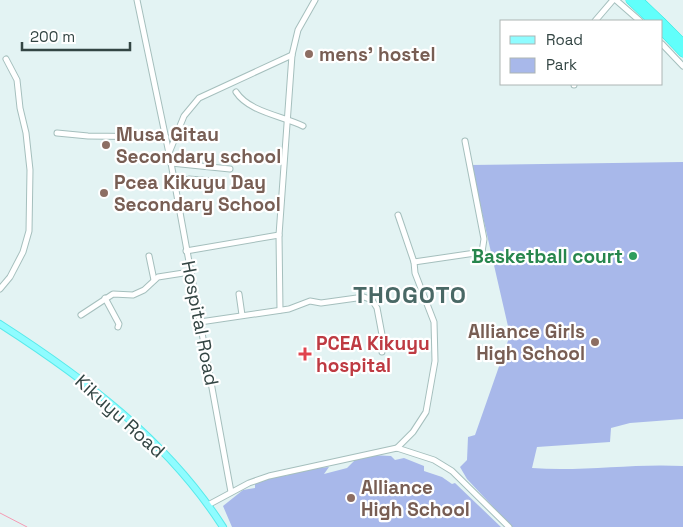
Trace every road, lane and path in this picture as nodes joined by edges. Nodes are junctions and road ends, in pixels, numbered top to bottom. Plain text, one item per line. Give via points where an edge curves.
1 (137, 0) edge
2 (315, 0) edge
3 (614, 0) edge
4 (630, 0) edge
5 (639, 0) edge
6 (596, 20) edge
7 (639, 20) edge
8 (651, 20) edge
9 (659, 20) edge
10 (663, 24) edge
11 (663, 32) edge
12 (683, 43) edge
13 (663, 45) edge
14 (683, 53) edge
15 (292, 55) junction
16 (6, 59) dead end
17 (683, 66) edge
18 (236, 92) dead end
19 (287, 119) junction
20 (303, 126) dead end
21 (58, 132) dead end
22 (166, 137) junction
23 (465, 141) dead end
24 (169, 153) junction
25 (171, 163) junction
26 (230, 169) dead end
27 (212, 181) dead end
28 (175, 183) junction
29 (398, 215) dead end
30 (278, 235) junction
31 (186, 251) junction
32 (149, 256) dead end
33 (414, 262) junction
34 (190, 272) junction
35 (154, 280) junction
36 (0, 289) edge
37 (239, 294) dead end
38 (105, 298) junction
39 (280, 310) junction
40 (81, 315) dead end
41 (242, 315) junction
42 (200, 322) junction
43 (0, 324) edge
44 (118, 327) dead end
45 (382, 352) dead end
46 (396, 448) junction
47 (231, 492) junction
48 (208, 506) junction
49 (223, 527) edge
50 (509, 527) edge

1 - 22 street, Hospital Road
2 - 15 street via 298,30
3 - 6 street
3 - 7 street
4 - 8 highway
5 - 9 highway
10 - 12 highway
11 - 14 highway
13 - 17 street
15 - 19 street
15 - 24 street via 199,98 184,116
16 - 36 street via 17,80 26,133 30,170 29,231 23,252
18 - 19 street via 242,99
19 - 20 street
19 - 30 street
21 - 22 street via 88,136
22 - 24 street, Hospital Road
23 - 33 street via 484,249 478,254
24 - 25 street, Hospital Road
25 - 26 street
25 - 28 street, Hospital Road
27 - 28 street via 189,179
28 - 31 street, Hospital Road
29 - 33 street
30 - 31 street
30 - 39 street
31 - 34 street, Hospital Road
32 - 35 street
33 - 46 street via 415,273 434,322 435,361 426,412 414,432
34 - 35 street
34 - 42 street, Hospital Road
35 - 38 street via 133,295 116,293
37 - 41 street
38 - 40 street
38 - 44 street
39 - 41 street
39 - 45 street via 310,301 321,303 368,298 377,308
41 - 42 street
42 - 47 street, Hospital Road
43 - 48 main road, Kikuyu Road via 99,393 164,455
46 - 47 street via 290,470
46 - 50 street via 434,460 452,471
47 - 48 street
48 - 49 main road, Kikuyu Road

